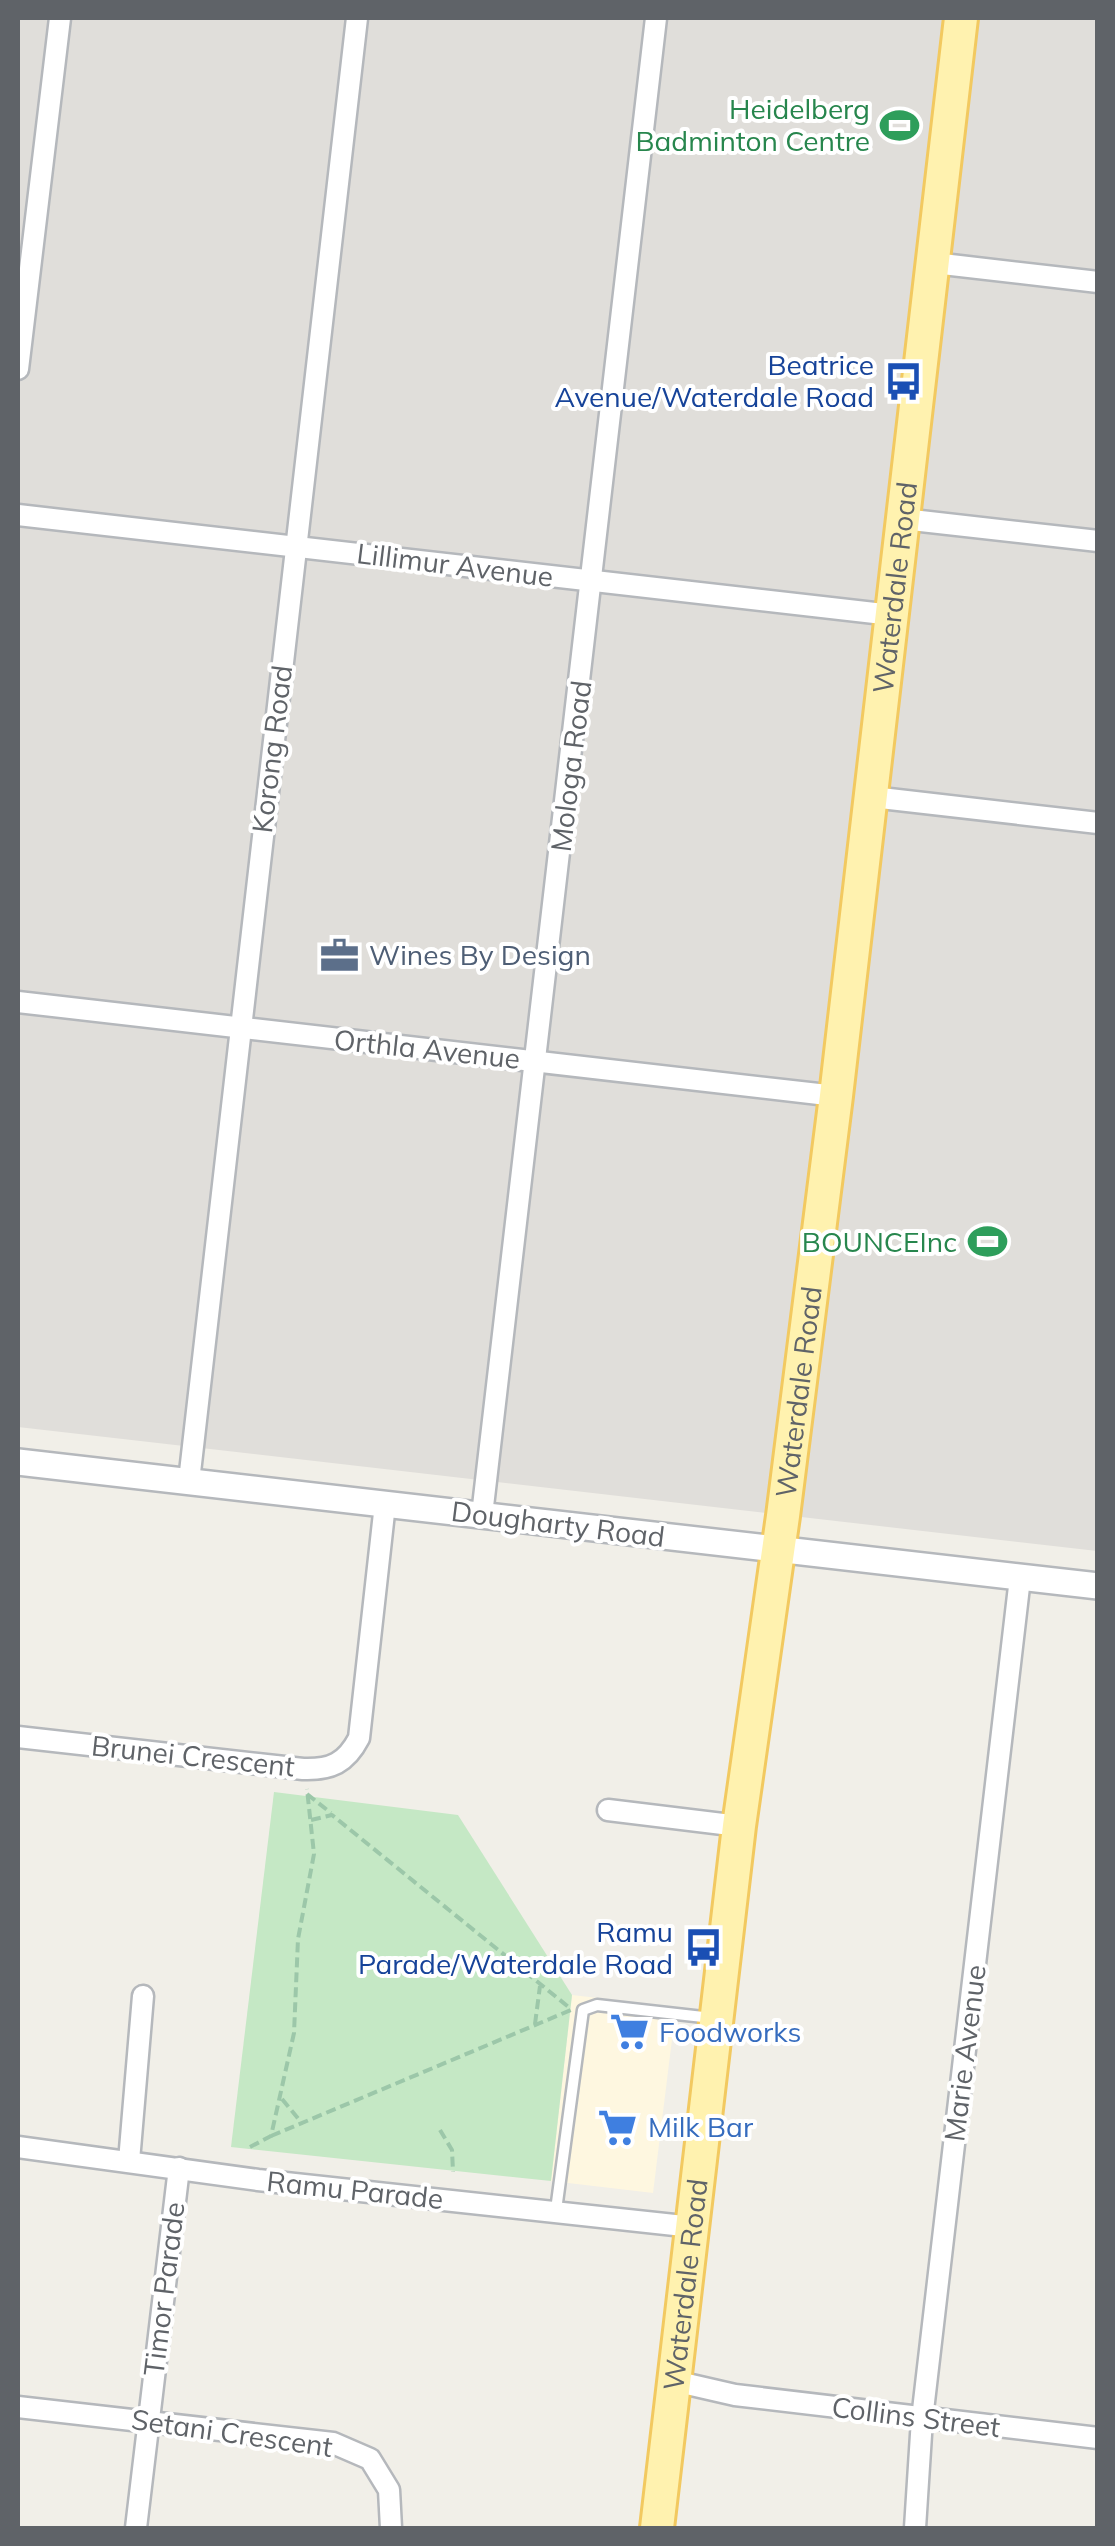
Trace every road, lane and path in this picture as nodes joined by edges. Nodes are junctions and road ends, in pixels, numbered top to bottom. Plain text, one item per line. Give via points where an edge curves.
1 (60, 18) edge
2 (358, 18) edge
3 (656, 18) edge
4 (962, 18) edge
5 (934, 262) junction
6 (1098, 282) edge
7 (18, 369) edge
8 (18, 515) edge
9 (904, 518) junction
10 (1098, 542) edge
11 (296, 544) junction
12 (592, 582) junction
13 (892, 615) junction
14 (872, 798) junction
15 (1098, 823) edge
16 (18, 1002) edge
17 (240, 1028) junction
18 (535, 1061) junction
19 (836, 1096) junction
20 (18, 1462) edge
21 (189, 1482) junction
22 (386, 1504) junction
23 (482, 1514) junction
24 (778, 1548) junction
25 (1020, 1578) junction
26 (1098, 1586) edge
27 (18, 1737) edge
28 (304, 1769) junction
29 (308, 1794) junction
30 (608, 1810) dead end
31 (332, 1815) junction
32 (312, 1820) junction
33 (740, 1826) junction
34 (540, 1986) junction
35 (143, 1996) dead end
36 (577, 2010) junction
37 (717, 2019) junction
38 (534, 2024) junction
39 (282, 2099) junction
40 (302, 2122) junction
41 (440, 2130) dead end
42 (271, 2136) junction
43 (18, 2147) edge
44 (250, 2147) dead end
45 (129, 2161) junction
46 (179, 2168) junction
47 (452, 2172) dead end
48 (556, 2210) junction
49 (693, 2227) junction
50 (674, 2388) junction
51 (18, 2407) edge
52 (922, 2418) junction
53 (148, 2421) junction
54 (1098, 2438) edge
55 (136, 2528) edge
56 (391, 2528) edge
57 (657, 2528) edge
58 (916, 2528) edge

1 - 7 street
2 - 11 street, Korong Road
3 - 12 street, Mologa Road
4 - 5 main road, Waterdale Road
5 - 6 street
5 - 9 main road, Waterdale Road
8 - 11 street, Lillimur Avenue
9 - 10 street
9 - 13 main road, Waterdale Road
11 - 12 street, Lillimur Avenue
11 - 17 street, Korong Road
12 - 13 street, Lillimur Avenue
12 - 18 street, Mologa Road
13 - 14 main road, Waterdale Road
14 - 15 street
14 - 19 main road, Waterdale Road
16 - 17 street, Orthla Avenue
17 - 18 street, Orthla Avenue
17 - 21 street, Korong Road
18 - 19 street, Orthla Avenue
18 - 23 street, Mologa Road
19 - 24 main road, Waterdale Road
20 - 21 street, Dougharty Road
21 - 22 street, Dougharty Road
22 - 23 street, Dougharty Road
22 - 28 street, Brunei Crescent via 358,1738 336,1765
23 - 24 street, Dougharty Road
24 - 25 street, Dougharty Road
24 - 33 main road, Waterdale Road
25 - 26 street, Dougharty Road
25 - 52 street, Marie Avenue
27 - 28 street, Brunei Crescent
28 - 29 path
29 - 31 path
29 - 32 path
30 - 33 street
31 - 32 path
31 - 34 path
32 - 39 path via 314,1854
33 - 37 main road, Waterdale Road
34 - 36 path
34 - 38 path
35 - 45 street
36 - 37 lane via 597,2004
36 - 38 path
36 - 48 lane
37 - 49 main road, Waterdale Road
38 - 40 path
39 - 40 path
39 - 42 path
40 - 42 path
41 - 47 path via 452,2150
42 - 44 path
43 - 45 street, Ramu Parade
45 - 46 street, Ramu Parade
46 - 48 street, Ramu Parade
46 - 53 street, Timor Parade
48 - 49 street, Ramu Parade
49 - 50 main road, Waterdale Road
50 - 52 street, Collins Street
50 - 57 main road, Waterdale Road
51 - 53 street, Setani Crescent
52 - 54 street, Collins Street
52 - 58 street, Marie Avenue
53 - 55 street, Timor Parade
53 - 56 street, Setani Crescent via 334,2444 370,2459 388,2490

